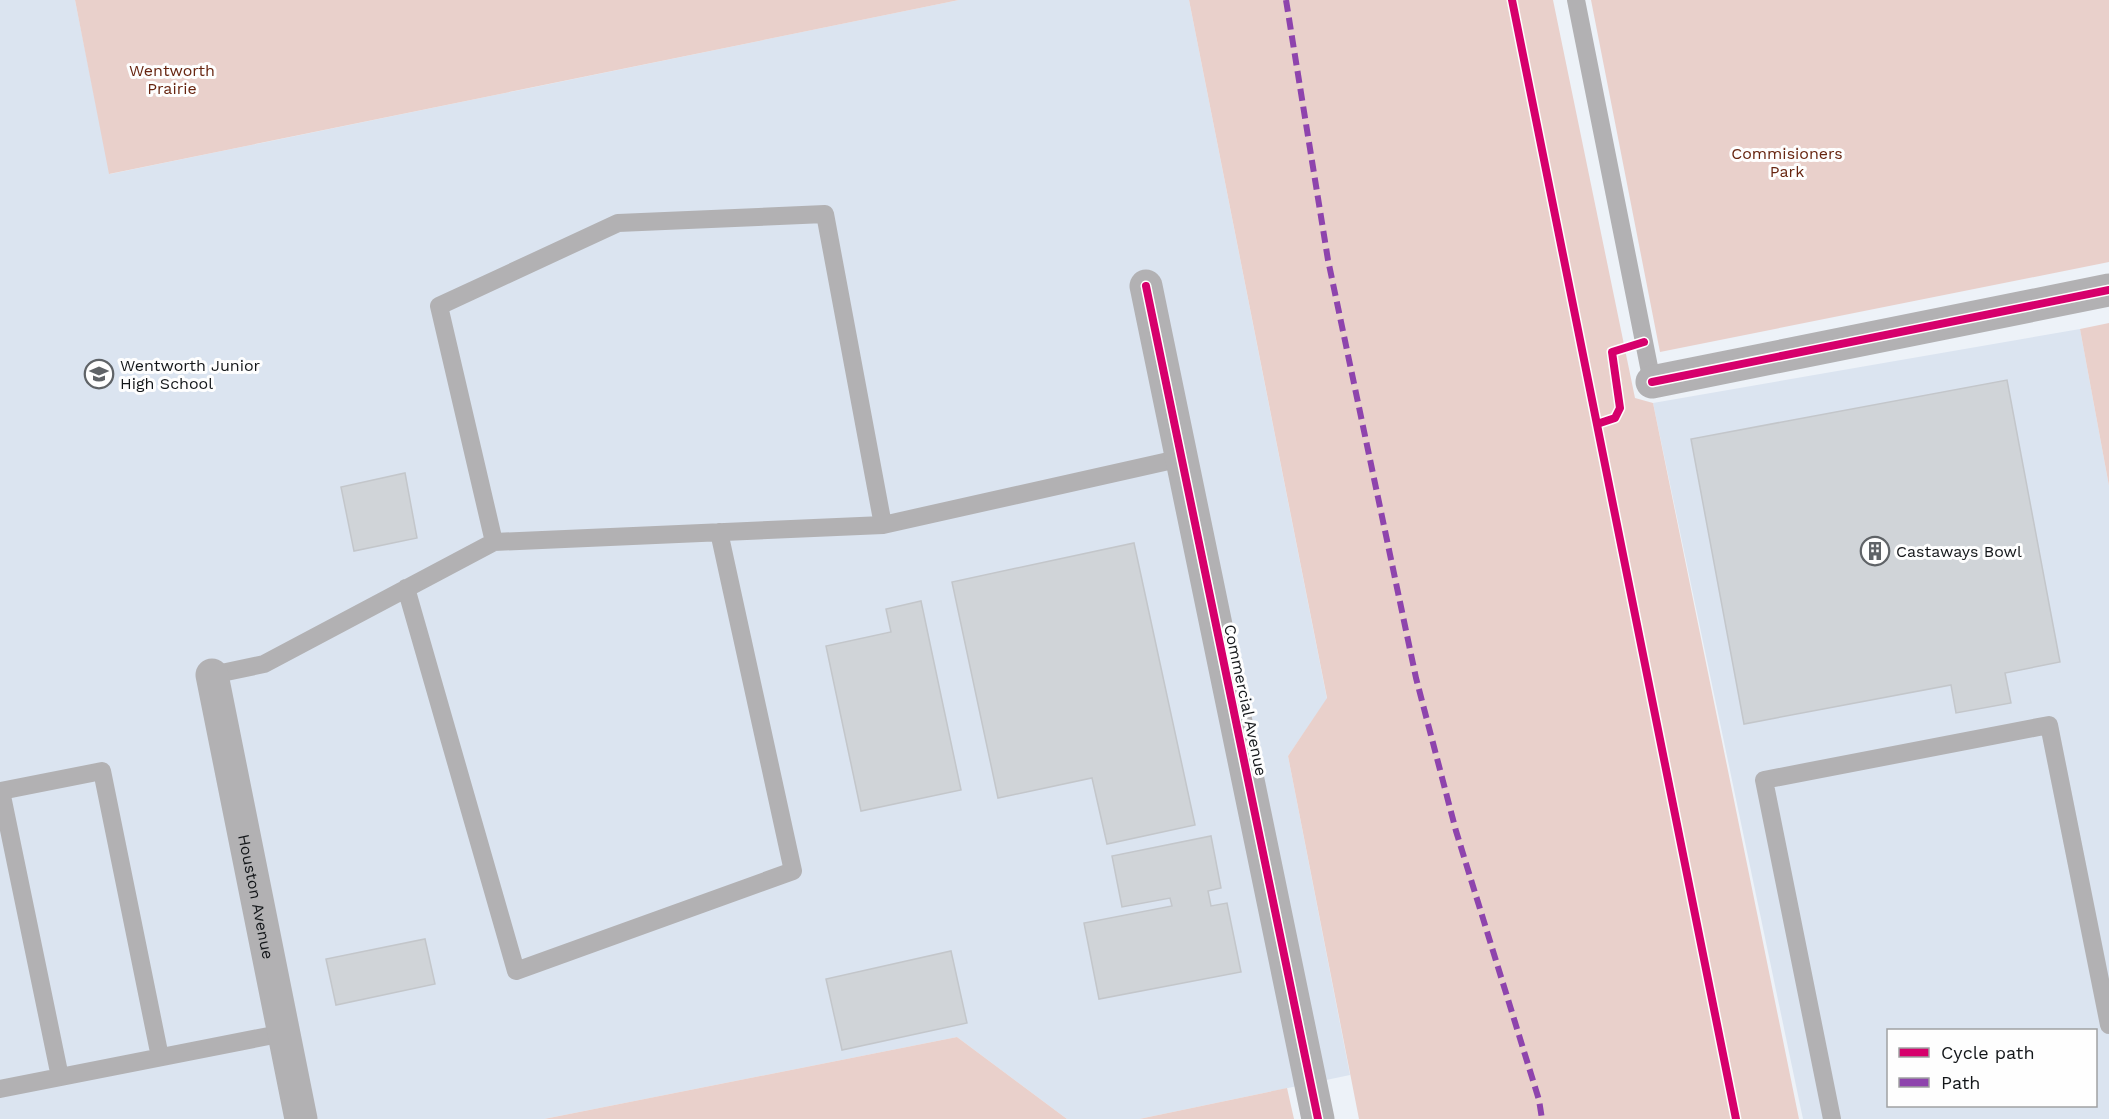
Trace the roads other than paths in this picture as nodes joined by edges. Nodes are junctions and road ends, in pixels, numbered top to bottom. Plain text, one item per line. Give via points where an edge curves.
1 (1576, 0) edge
2 (1146, 286) dead end
3 (2109, 290) edge
4 (1652, 382) joint
5 (1182, 458) junction
6 (883, 525) junction
7 (719, 532) junction
8 (494, 542) junction
9 (406, 588) junction
10 (212, 675) joint
11 (2109, 1024) edge
12 (284, 1033) junction
13 (160, 1057) junction
14 (60, 1077) junction
15 (0, 1089) edge
16 (301, 1119) edge
17 (1318, 1119) edge
18 (1832, 1119) edge

1 - 4 lane
2 - 5 street, Commercial Avenue
3 - 4 street
5 - 6 lane
5 - 17 street, Commercial Avenue
6 - 7 lane
6 - 8 lane via 825,214 618,222 439,306
7 - 8 lane
7 - 9 lane via 793,871 516,971
8 - 9 lane
9 - 10 lane via 264,664
10 - 12 street, Houston Avenue
11 - 18 lane via 2049,725 1764,780
12 - 13 lane
12 - 16 street, Houston Avenue
13 - 14 lane
13 - 14 lane via 102,771 1,791
14 - 15 lane

